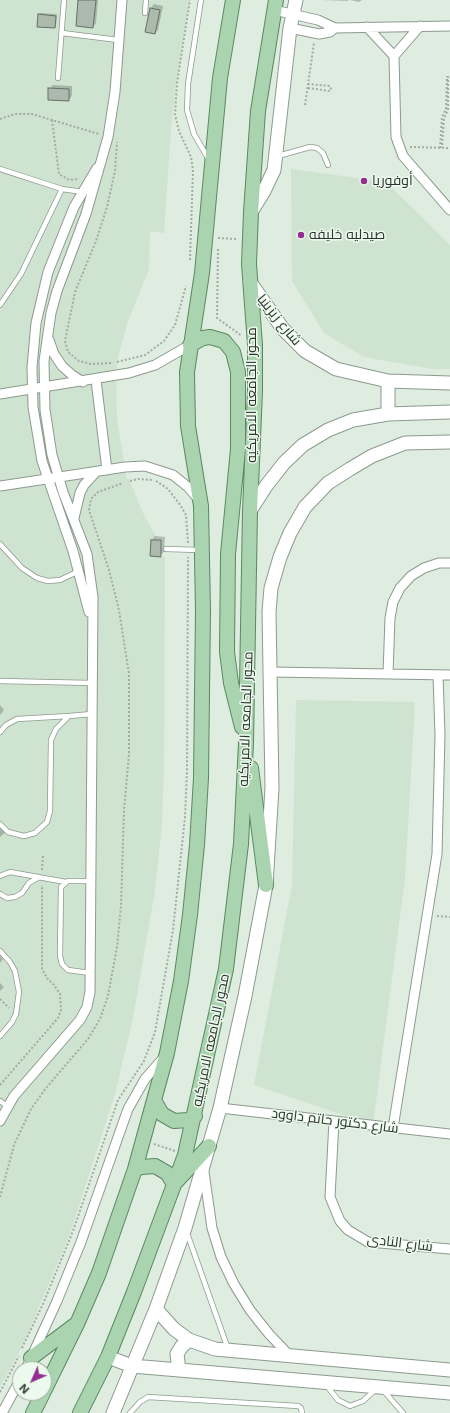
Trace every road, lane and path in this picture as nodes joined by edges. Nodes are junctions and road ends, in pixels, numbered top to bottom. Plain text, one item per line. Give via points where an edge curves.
1 (64, 0) edge
2 (122, 0) edge
3 (146, 0) edge
4 (190, 0) edge
5 (201, 0) edge
6 (233, 0) edge
7 (296, 0) edge
8 (275, 5) edge
9 (145, 13) dead end
10 (292, 14) junction
11 (420, 26) junction
12 (450, 26) edge
13 (367, 27) junction
14 (290, 28) junction
15 (335, 28) junction
16 (62, 33) junction
17 (315, 34) junction
18 (118, 40) junction
19 (394, 56) junction
20 (58, 78) dead end
21 (309, 84) junction
22 (308, 88) junction
23 (305, 105) dead end
24 (52, 120) dead end
25 (101, 135) dead end
26 (99, 141) dead end
27 (398, 147) junction
28 (441, 148) junction
29 (450, 148) edge
30 (276, 156) junction
31 (103, 160) junction
32 (211, 163) junction
33 (328, 166) dead end
34 (0, 169) edge
35 (82, 177) dead end
36 (62, 189) junction
37 (82, 192) junction
38 (93, 193) junction
39 (450, 210) edge
40 (251, 212) junction
41 (238, 232) dead end
42 (191, 235) junction
43 (214, 235) junction
44 (244, 240) junction
45 (189, 266) dead end
46 (187, 282) dead end
47 (250, 282) junction
48 (0, 306) edge
49 (244, 330) dead end
50 (48, 335) junction
51 (190, 345) junction
52 (117, 362) dead end
53 (96, 380) junction
54 (388, 381) junction
55 (83, 382) junction
56 (450, 383) edge
57 (44, 388) junction
58 (32, 389) junction
59 (0, 394) edge
60 (450, 412) edge
61 (388, 414) junction
62 (450, 442) edge
63 (107, 470) junction
64 (96, 472) junction
65 (58, 478) junction
66 (47, 480) junction
67 (130, 481) dead end
68 (0, 486) edge
69 (200, 502) junction
70 (250, 511) junction
71 (74, 519) junction
72 (0, 544) edge
73 (166, 549) dead end
74 (188, 550) junction
75 (203, 550) junction
76 (450, 563) edge
77 (79, 571) junction
78 (92, 625) junction
79 (271, 672) junction
80 (388, 674) junction
81 (438, 675) junction
82 (450, 675) edge
83 (0, 681) edge
84 (92, 683) junction
85 (92, 714) junction
86 (69, 716) junction
87 (0, 732) edge
88 (246, 743) junction
89 (0, 824) edge
90 (42, 856) dead end
91 (0, 876) edge
92 (40, 877) junction
93 (90, 881) junction
94 (66, 882) junction
95 (266, 885) junction
96 (0, 894) edge
97 (428, 914) junction
98 (450, 917) edge
99 (0, 951) edge
100 (90, 973) junction
101 (0, 999) edge
102 (16, 1014) junction
103 (0, 1036) edge
104 (167, 1053) junction
105 (0, 1085) edge
106 (155, 1102) junction
107 (4, 1104) edge
108 (220, 1108) junction
109 (195, 1116) junction
110 (334, 1120) junction
111 (0, 1121) edge
112 (393, 1128) junction
113 (450, 1134) edge
114 (144, 1140) junction
115 (209, 1146) junction
116 (185, 1155) junction
117 (203, 1167) junction
118 (135, 1169) junction
119 (174, 1184) junction
120 (185, 1228) junction
121 (450, 1249) edge
122 (156, 1309) junction
123 (77, 1324) junction
124 (189, 1340) junction
125 (229, 1350) junction
126 (290, 1356) junction
127 (108, 1357) junction
128 (24, 1358) edge
129 (132, 1366) junction
130 (179, 1370) junction
131 (450, 1370) edge
132 (52, 1376) edge
133 (320, 1381) junction
134 (379, 1386) junction
135 (0, 1392) edge
136 (450, 1393) edge
137 (12, 1395) edge
138 (39, 1401) edge
139 (2, 1413) edge
140 (33, 1413) edge
141 (80, 1413) edge
142 (113, 1413) edge
143 (130, 1413) edge
144 (302, 1413) edge
145 (403, 1413) edge

1 - 16 lane
2 - 18 street
3 - 9 lane
4 - 42 path via 177,83 175,115 179,132 193,164
5 - 32 lane via 188,84 187,110 194,134
6 - 32 main road via 220,78
7 - 10 street
8 - 10 street
8 - 40 main road, محور الجامعه الامريكيه via 258,111
10 - 14 street
10 - 15 street via 327,23
11 - 12 street
11 - 13 street
11 - 19 street
13 - 15 street
13 - 19 street
14 - 17 street
14 - 30 street
15 - 17 street via 324,34
16 - 18 lane
16 - 20 lane
17 - 21 path
18 - 31 street via 113,109
19 - 27 street via 394,129
21 - 22 path
21 - 22 path via 330,86 331,89 330,91
22 - 23 path
24 - 35 path via 59,174 69,180
25 - 26 path
27 - 28 path
27 - 39 street via 411,166
28 - 28 path via 442,117 446,109 449,77 448,110 444,118
28 - 29 path
30 - 33 lane via 310,147 322,153
30 - 40 street via 274,170
31 - 37 street
31 - 38 street
32 - 43 main road
34 - 36 lane
36 - 37 lane
36 - 48 lane via 25,265
37 - 38 lane
37 - 58 street via 66,225 40,301 33,345
38 - 50 street via 57,292
40 - 44 main road, محور الجامعه الامريكيه
41 - 44 path
42 - 43 path
42 - 45 path
43 - 44 path
43 - 49 path via 217,318 245,338
43 - 51 main road
44 - 47 main road, محور الجامعه الامريكيه
46 - 52 path via 180,312 169,336 145,355
47 - 54 street, شارع زيزينيا via 283,329 305,351 336,369
47 - 70 main road, محور الجامعه الامريكيه via 255,345 255,391
50 - 55 street via 58,360 72,375
50 - 57 street
51 - 53 street via 155,365
51 - 69 main road via 187,372 188,426
51 - 88 main road via 202,338 210,337 224,341 233,352 238,372 238,448 227,561 227,652 231,683
53 - 55 street
53 - 63 street
54 - 56 street, شارع زيزينيا
54 - 61 street
55 - 57 street
57 - 58 street
57 - 65 street via 48,433
58 - 59 street
58 - 66 street via 38,443
60 - 61 street
61 - 70 street via 353,420 328,430 303,445 284,463
62 - 79 street via 405,443 372,456 328,483 305,507 290,533 271,588
63 - 64 street
63 - 69 street via 140,466 164,471 181,480
64 - 65 street
64 - 71 street via 80,493
65 - 66 street
65 - 71 street
66 - 68 street
66 - 77 street
67 - 74 path via 145,478 156,481 175,497 186,515
69 - 75 main road
70 - 88 main road, محور الجامعه الامريكيه
71 - 78 street via 90,568
72 - 77 lane via 22,568 37,578 48,581 60,580
73 - 74 lane
74 - 75 lane
74 - 128 path via 185,817 173,930 155,1032 144,1061 118,1100 73,1231
75 - 104 main road via 203,710 197,845 182,973
76 - 80 street via 439,563 424,568 410,576 400,588 393,602 390,618
77 - 78 street
78 - 84 street
79 - 80 street
79 - 95 street via 272,788
80 - 81 street
81 - 82 street
81 - 97 street via 440,795 437,854
83 - 84 lane
84 - 85 street
85 - 86 lane
85 - 93 street
86 - 87 lane via 17,719
86 - 89 lane via 56,729 51,740 50,811 47,822 35,833 24,836 8,832
88 - 95 main road
88 - 109 main road, محور الجامعه الامريكيه via 241,844 226,969
90 - 92 path
91 - 92 lane via 10,872
92 - 94 lane
92 - 96 lane via 29,883 22,893 15,897 6,898
92 - 105 path via 42,969 60,994 61,1010 58,1018
93 - 94 lane
93 - 100 street
94 - 100 lane via 61,890 60,960 68,970
95 - 108 street
97 - 98 path
97 - 112 street
99 - 102 lane via 10,962 18,981 19,1003
100 - 107 street via 89,999 80,1020
101 - 102 path
102 - 103 lane
104 - 106 main road
104 - 128 street via 145,1080 128,1109 81,1242
106 - 109 main road via 162,1114 174,1121 188,1120
106 - 114 main road
107 - 111 street
108 - 110 street, شارع دكتور حاتم داوود
108 - 115 street
109 - 116 main road, محور الجامعه الامريكيه
110 - 112 street, شارع دكتور حاتم داوود
110 - 121 street, شارع النادى via 330,1197 340,1221 348,1230 368,1242
112 - 113 street, شارع دكتور حاتم داوود
114 - 116 path
114 - 118 main road
115 - 117 street
115 - 119 main road
116 - 119 main road, محور الجامعه الامريكيه
117 - 120 street
117 - 126 street via 212,1228 221,1257 250,1310
118 - 119 main road via 155,1166 167,1173
118 - 123 main road via 101,1266
119 - 127 main road, محور الجامعه الامريكيه
120 - 122 street
120 - 125 lane
122 - 124 street via 174,1329
122 - 129 street
123 - 128 main road
123 - 132 main road
124 - 125 street via 215,1349
124 - 130 street via 178,1354
125 - 126 street
126 - 131 street
127 - 129 street
127 - 141 main road, محور الجامعه الامريكيه
128 - 135 path
129 - 130 street
129 - 142 street
130 - 133 street
133 - 134 street
133 - 134 lane via 338,1400 350,1406 363,1401
134 - 136 street
134 - 145 lane
137 - 139 street
138 - 140 main road
143 - 144 lane via 140,1402 152,1397 298,1406

